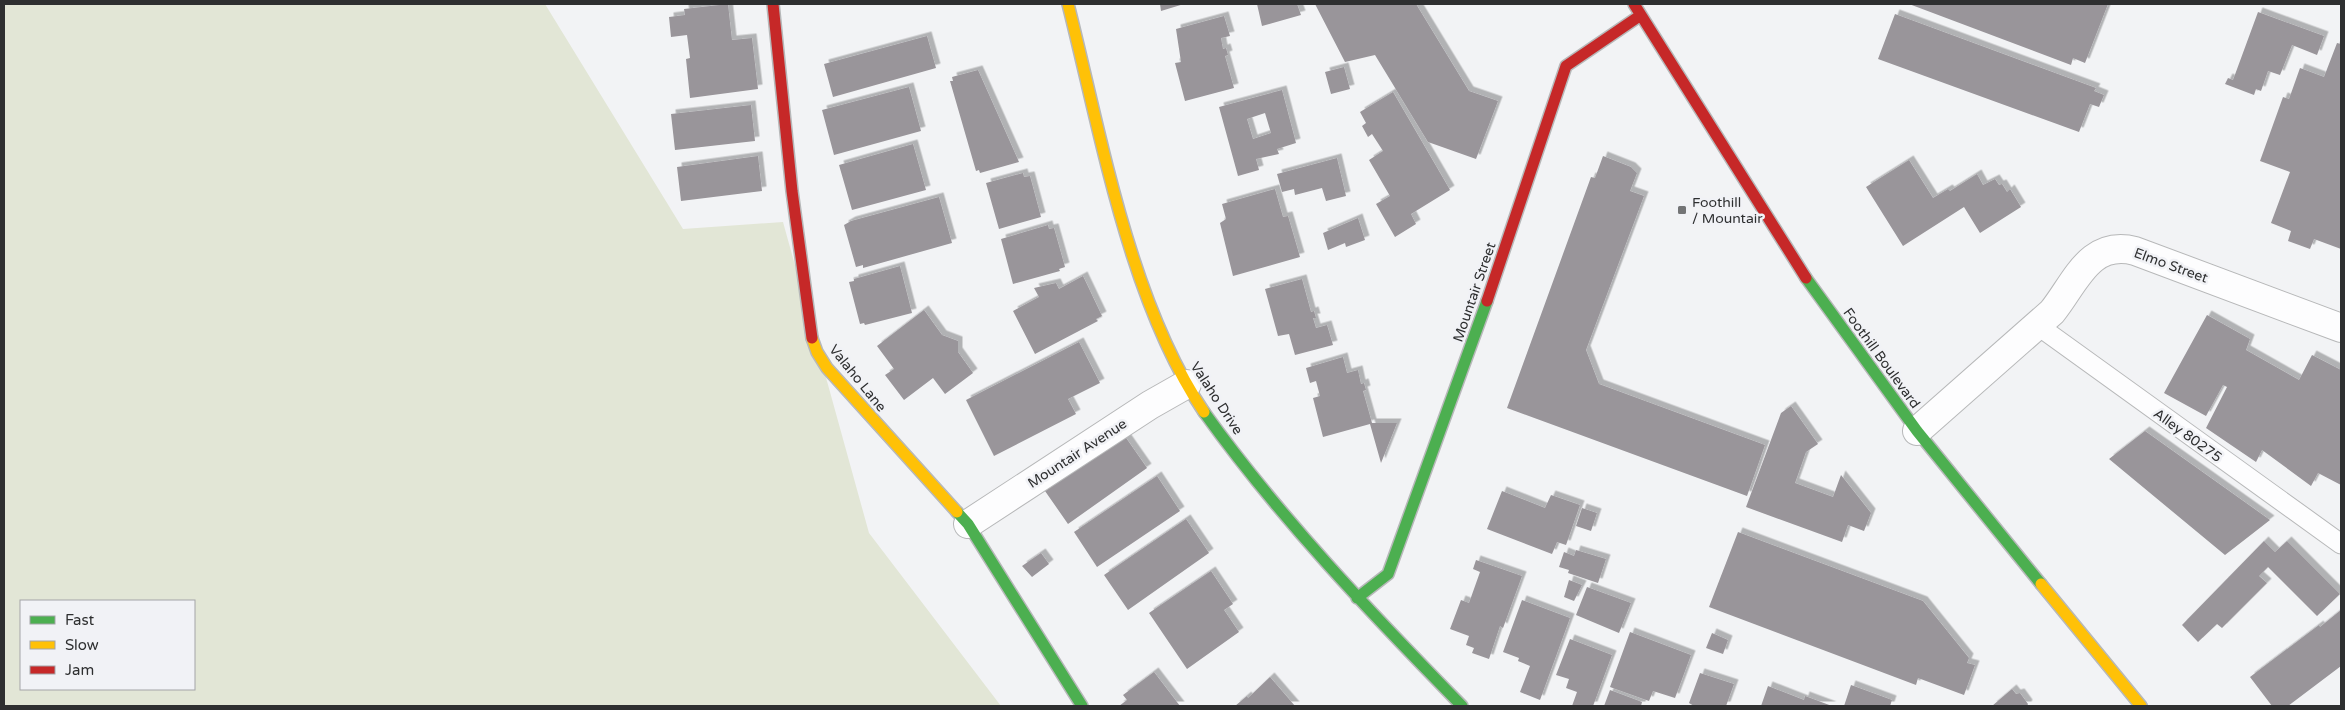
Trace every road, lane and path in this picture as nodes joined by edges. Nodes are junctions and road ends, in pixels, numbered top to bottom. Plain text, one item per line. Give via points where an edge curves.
1 (773, 4) edge
2 (1068, 4) edge
3 (1634, 4) edge
4 (1641, 15) junction
5 (2037, 325) junction
6 (2341, 328) edge
7 (1187, 384) junction
8 (1918, 431) junction
9 (968, 524) junction
10 (2341, 544) edge
11 (1357, 598) junction
12 (1082, 706) edge
13 (1462, 706) edge
14 (2141, 706) edge

1 - 9 street, Valaho Lane via 792,191 812,337 817,352 827,368
2 - 7 street, Valaho Drive via 1143,284
3 - 4 street, Foothill Boulevard
4 - 8 street, Foothill Boulevard via 1810,285
4 - 11 street, Mountair Street via 1566,66 1501,262 1388,574
5 - 6 street, Elmo Street via 2065,296 2089,261 2113,249 2128,249
5 - 8 street, Elmo Street
5 - 10 lane, Alley 80275
7 - 9 street, Mountair Avenue
7 - 11 street, Valaho Drive via 1280,512
8 - 14 street, Foothill Boulevard
9 - 12 street, Valaho Lane
11 - 13 street, Valaho Drive

